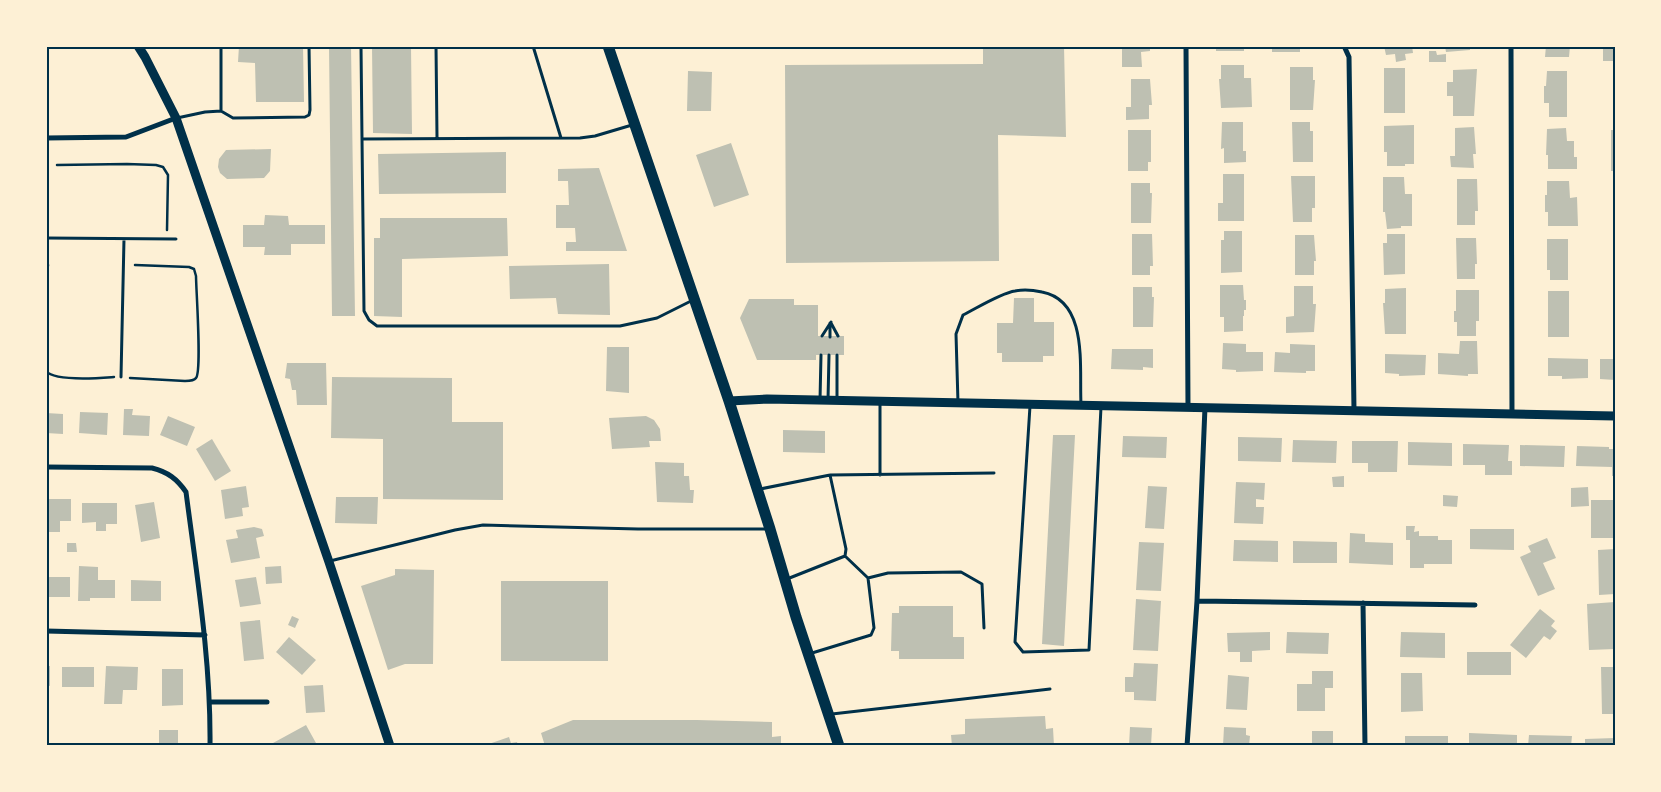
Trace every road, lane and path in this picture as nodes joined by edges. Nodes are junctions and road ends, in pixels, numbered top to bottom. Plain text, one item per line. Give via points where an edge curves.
1 (138, 46) edge
2 (221, 46) edge
3 (309, 46) edge
4 (361, 46) edge
5 (436, 46) edge
6 (533, 46) edge
7 (608, 46) edge
8 (1186, 46) edge
9 (1344, 46) edge
10 (1511, 46) edge
11 (221, 111) junction
12 (176, 118) junction
13 (634, 124) junction
14 (437, 137) junction
15 (46, 138) edge
16 (561, 138) junction
17 (362, 139) junction
18 (57, 165) dead end
19 (46, 238) edge
20 (124, 239) junction
21 (167, 239) junction
22 (176, 239) dead end
23 (48, 265) dead end
24 (135, 265) dead end
25 (46, 279) edge
26 (694, 300) junction
27 (830, 322) junction
28 (822, 336) dead end
29 (838, 336) dead end
30 (830, 337) dead end
31 (821, 355) dead end
32 (829, 355) dead end
33 (837, 355) dead end
34 (46, 371) edge
35 (122, 377) junction
36 (729, 401) junction
37 (829, 401) junction
38 (880, 402) junction
39 (958, 403) junction
40 (1030, 405) junction
41 (1081, 406) junction
42 (1101, 406) junction
43 (1188, 407) junction
44 (1205, 407) junction
45 (1354, 410) junction
46 (1512, 414) junction
47 (1615, 416) edge
48 (46, 467) edge
49 (994, 473) dead end
50 (830, 475) junction
51 (880, 475) junction
52 (757, 489) junction
53 (770, 529) junction
54 (845, 556) junction
55 (330, 562) junction
56 (868, 578) junction
57 (785, 580) junction
58 (1197, 601) junction
59 (1364, 603) junction
60 (1475, 605) dead end
61 (984, 628) dead end
62 (46, 631) edge
63 (205, 635) junction
64 (808, 655) junction
65 (1050, 689) dead end
66 (211, 702) junction
67 (267, 702) dead end
68 (829, 715) junction
69 (210, 746) edge
70 (390, 746) edge
71 (839, 746) edge
72 (1187, 746) edge
73 (1364, 746) edge

1 - 12 street
2 - 11 lane
3 - 11 lane via 309,115 233,118
4 - 17 lane
5 - 14 lane
6 - 16 lane
7 - 13 main road
8 - 43 street
9 - 45 street via 1349,58
10 - 46 street
11 - 12 lane
12 - 15 street via 126,137
12 - 55 street
13 - 16 lane via 596,136
13 - 26 main road
14 - 16 lane
14 - 17 lane
17 - 26 lane via 364,311 377,326 620,326 657,318
18 - 21 path via 163,167 168,175
19 - 20 lane
20 - 21 lane
20 - 35 lane
21 - 22 lane
23 - 25 path
24 - 35 path via 194,269 198,374 185,382
26 - 36 main road
27 - 28 lane
27 - 29 lane
27 - 30 lane
31 - 37 lane
32 - 37 lane
33 - 37 lane
34 - 35 path via 49,375 62,377
36 - 37 street
36 - 52 main road
37 - 38 street
38 - 39 street
38 - 51 lane
39 - 40 street
39 - 41 lane via 956,334 963,315 1014,291 1030,290 1052,294 1064,302 1075,321 1081,368
40 - 41 street
40 - 42 lane via 1015,642 1023,652 1089,650
41 - 42 street
42 - 43 street
43 - 44 street
44 - 45 street
44 - 58 street
45 - 46 street
46 - 47 street
48 - 63 street via 152,468 177,480 186,492
49 - 51 lane
50 - 51 lane
50 - 52 lane
50 - 54 lane
52 - 53 main road
53 - 55 lane via 483,525
53 - 57 main road
54 - 56 lane
54 - 57 lane
55 - 70 street
56 - 61 lane via 888,573 961,572 982,584
56 - 64 lane via 874,628 871,635
57 - 64 main road
58 - 59 street
58 - 72 street
59 - 60 street
59 - 73 street
62 - 63 street
63 - 66 street
64 - 68 main road
65 - 68 lane
66 - 67 street
66 - 69 street
68 - 71 main road

